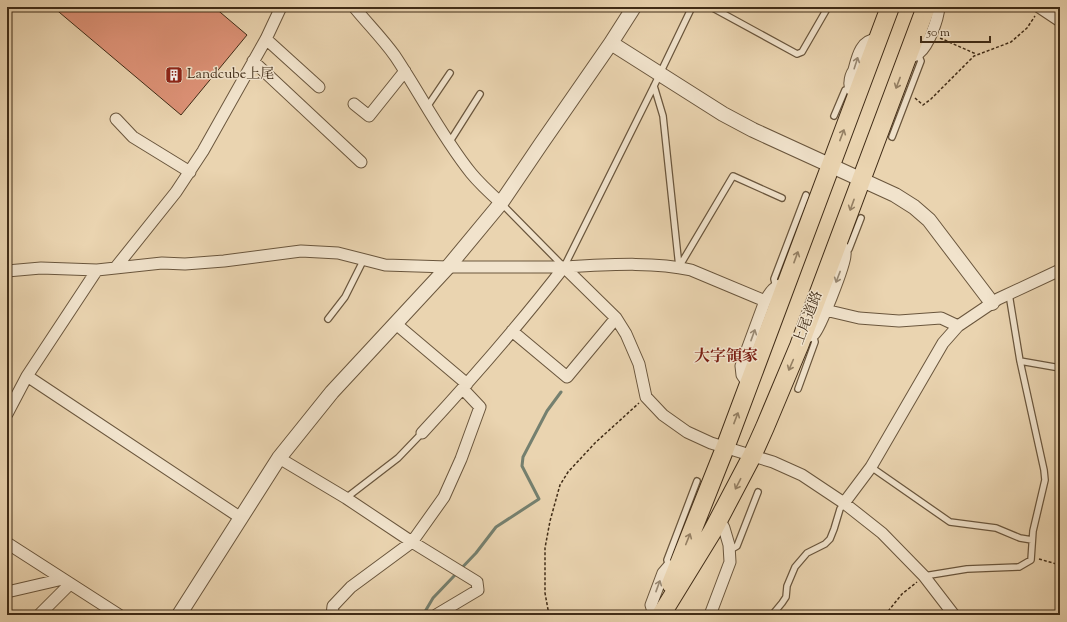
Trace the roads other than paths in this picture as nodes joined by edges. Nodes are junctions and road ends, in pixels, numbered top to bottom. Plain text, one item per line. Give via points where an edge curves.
1 (281, 7) edge
2 (354, 7) edge
3 (634, 7) edge
4 (692, 7) edge
5 (711, 7) edge
6 (828, 7) edge
7 (884, 7) edge
8 (890, 7) edge
9 (926, 7) edge
10 (939, 7) edge
11 (1040, 8) edge
12 (1060, 21) edge
13 (266, 39) junction
14 (876, 40) junction
15 (611, 43) junction
16 (913, 56) junction
17 (253, 61) junction
18 (404, 71) junction
19 (450, 73) dead end
20 (657, 80) junction
21 (319, 87) dead end
22 (854, 92) junction
23 (480, 94) dead end
24 (354, 104) dead end
25 (427, 107) junction
26 (834, 116) dead end
27 (116, 119) dead end
28 (892, 137) dead end
29 (449, 143) junction
30 (361, 162) dead end
31 (830, 165) junction
32 (190, 172) junction
33 (862, 179) junction
34 (806, 195) dead end
35 (782, 198) dead end
36 (501, 203) junction
37 (861, 218) dead end
38 (842, 247) junction
39 (364, 259) junction
40 (116, 267) junction
41 (448, 267) junction
42 (564, 267) junction
43 (679, 267) junction
44 (97, 270) junction
45 (1060, 270) edge
46 (7, 271) edge
47 (781, 286) junction
48 (1009, 293) junction
49 (765, 301) junction
50 (992, 303) junction
51 (825, 310) junction
52 (616, 318) junction
53 (328, 319) dead end
54 (396, 324) junction
55 (958, 326) junction
56 (512, 331) junction
57 (808, 336) junction
58 (1020, 361) junction
59 (1060, 368) edge
60 (27, 376) junction
61 (748, 384) junction
62 (465, 386) junction
63 (798, 389) dead end
64 (7, 414) edge
65 (422, 432) joint
66 (725, 448) junction
67 (752, 456) junction
68 (279, 458) junction
69 (871, 467) junction
70 (697, 482) dead end
71 (758, 492) dead end
72 (346, 498) junction
73 (844, 503) junction
74 (241, 518) junction
75 (719, 520) junction
76 (1032, 540) junction
77 (412, 542) junction
78 (7, 543) edge
79 (730, 550) junction
80 (673, 567) junction
81 (924, 576) junction
82 (66, 581) junction
83 (7, 592) edge
84 (39, 615) edge
85 (119, 615) edge
86 (179, 615) edge
87 (332, 615) edge
88 (436, 615) edge
89 (654, 615) edge
90 (660, 615) edge
91 (710, 615) edge
92 (772, 615) edge
93 (954, 615) edge

1 - 13 street
2 - 18 street
3 - 15 street
4 - 20 lane
5 - 6 lane via 797,54 802,52
7 - 14 street via 871,34
8 - 14 highway, 上尾道路
9 - 16 highway, 上尾道路
10 - 16 street via 924,48
11 - 12 street
13 - 17 street
13 - 21 street
22 -> 14 highway, 上尾道路
15 - 20 street
15 - 36 street
16 - 28 lane via 920,61
16 -> 33 highway, 上尾道路
17 - 30 street
17 - 32 street
18 - 24 street via 369,116
18 - 25 street
19 - 25 lane
20 - 31 street via 753,130
20 - 42 lane
20 - 43 lane
22 - 26 lane via 845,90
31 -> 22 highway, 上尾道路
23 - 29 lane
25 - 29 street
27 - 32 street via 133,136
29 - 36 street via 472,174
31 - 33 street
47 -> 31 highway, 上尾道路
32 - 40 street
33 -> 38 highway, 上尾道路
33 - 50 street via 895,195 929,220
34 - 47 lane via 774,279
35 - 43 lane via 733,176
36 - 41 street
36 - 42 lane
37 - 38 lane via 849,249
38 -> 51 street via 845,257
38 - 57 highway, 上尾道路
39 - 40 street via 338,253 301,251 224,261
39 - 41 street via 385,265
39 - 53 lane via 345,297
40 - 44 street
41 - 42 street
41 - 54 street
42 - 43 street
42 - 52 street
42 - 56 street
43 - 49 street
44 - 46 street via 41,268
44 - 60 street
45 - 48 street
47 - 49 street via 769,293
47 - 61 highway, 上尾道路
48 - 50 street
48 - 58 lane
61 -> 49 street via 742,375 742,366
50 - 55 street
51 - 55 street via 859,318 899,321 941,318
51 - 57 street via 819,328
52 - 56 street via 567,376
52 - 66 street via 639,364 646,397 663,415 687,432
54 - 62 street
54 - 68 street via 332,392
55 - 69 street via 943,343
56 - 62 street
57 - 63 lane via 815,342
57 -> 67 highway, 上尾道路
58 - 59 lane
58 - 76 lane via 1045,480
60 - 64 street
60 - 74 street
66 -> 61 highway, 上尾道路
62 - 65 street
62 - 77 street via 480,407 461,460 444,497
65 - 72 lane via 398,458
66 - 67 street
80 -> 66 highway, 上尾道路
67 - 73 street via 802,475
67 -> 75 highway, 上尾道路
68 - 72 street
68 - 74 street
69 - 73 street
69 - 76 lane via 950,522 996,528
70 - 80 lane via 667,560
71 - 79 lane via 737,546
72 - 77 street
73 - 81 street via 882,533
73 - 92 lane via 830,539 807,553 795,567 787,586 786,597
74 - 86 street
75 - 79 street
75 - 90 highway, 上尾道路
76 - 81 lane via 1031,560 1019,567 967,569
77 - 87 street via 351,587 333,606
77 - 88 street via 477,582 478,590
78 - 82 street
79 - 91 street via 730,562
89 -> 80 street via 651,605 663,573
80 - 90 highway, 上尾道路
81 - 93 street
82 - 83 street
82 - 84 street
82 - 85 street

